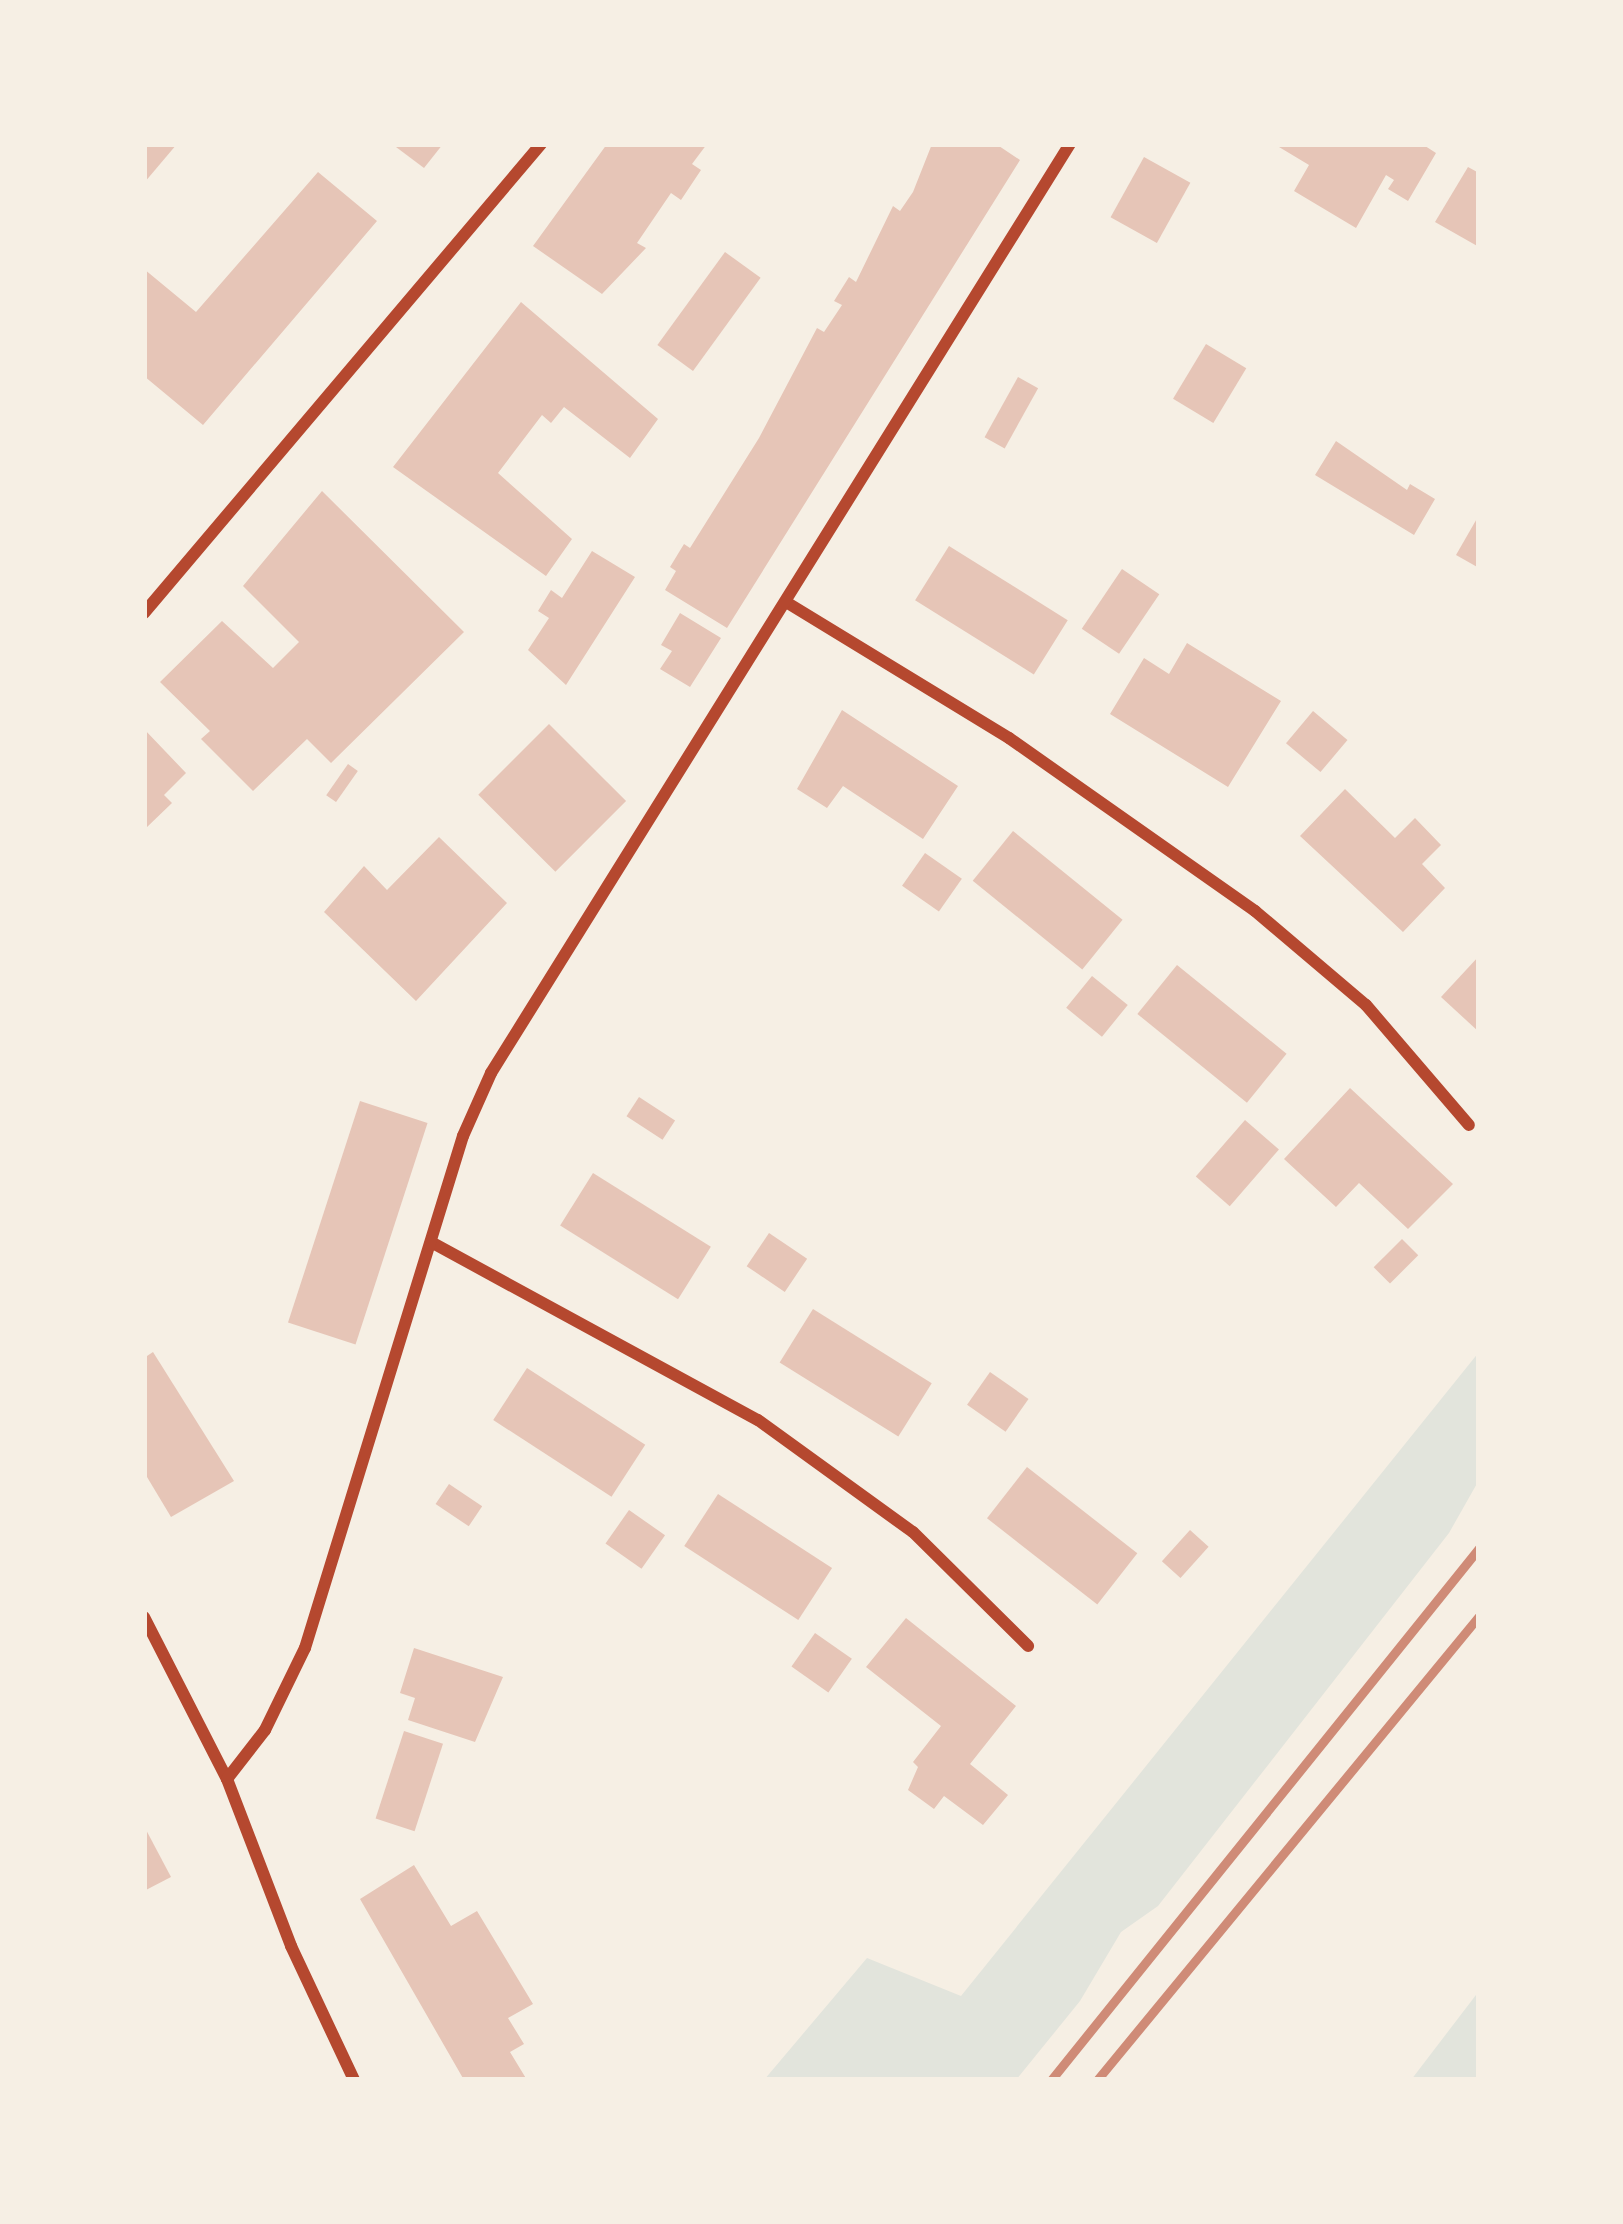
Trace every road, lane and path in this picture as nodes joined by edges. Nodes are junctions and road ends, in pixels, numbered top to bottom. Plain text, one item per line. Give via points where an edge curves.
1 (541, 144) edge
2 (1070, 144) edge
3 (786, 602) junction
4 (144, 613) edge
5 (1469, 1125) dead end
6 (431, 1242) junction
7 (144, 1617) edge
8 (1028, 1646) dead end
9 (227, 1779) junction
10 (355, 2080) edge

1 - 4 street
2 - 3 street
3 - 5 street via 1010,738 1255,911 1366,1005
3 - 6 street via 491,1073
6 - 8 street via 758,1420 913,1532
6 - 9 street via 305,1648 265,1730
7 - 9 street
9 - 10 street via 291,1946

